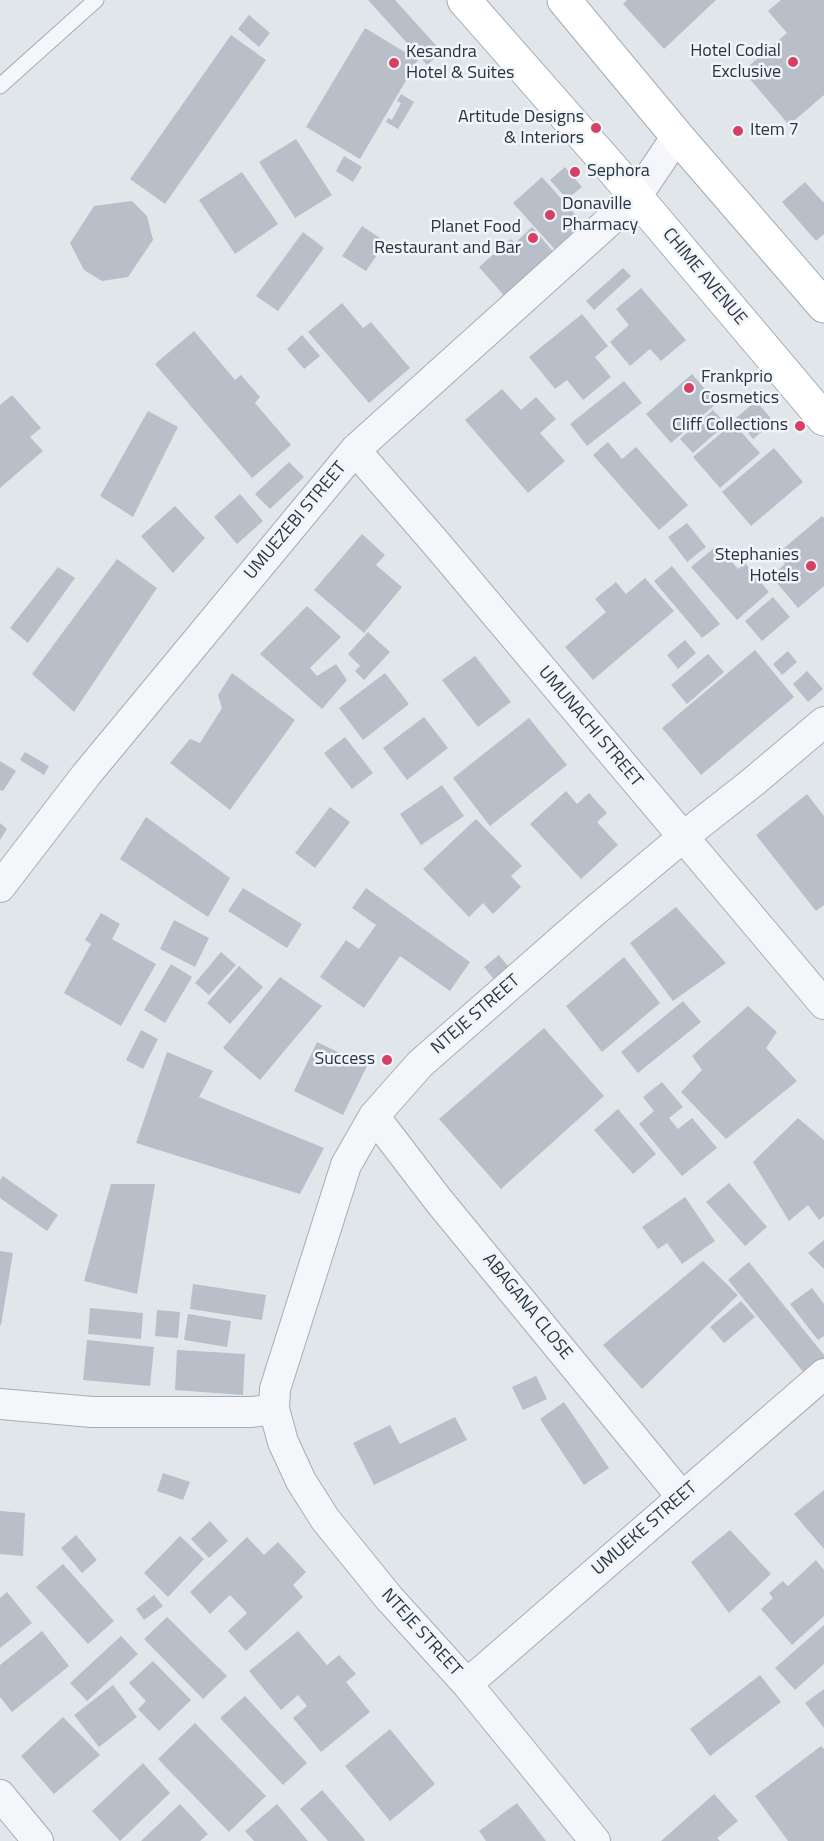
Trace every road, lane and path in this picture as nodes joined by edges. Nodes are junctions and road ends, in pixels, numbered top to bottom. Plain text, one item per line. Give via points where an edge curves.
1 (96, 0) edge
2 (464, 0) edge
3 (564, 0) edge
4 (0, 86) edge
5 (677, 136) junction
6 (636, 197) junction
7 (824, 306) edge
8 (824, 419) edge
9 (355, 450) junction
10 (824, 722) edge
11 (683, 837) junction
12 (0, 887) edge
13 (824, 1004) edge
14 (374, 1116) junction
15 (824, 1374) edge
16 (0, 1404) edge
17 (274, 1409) junction
18 (682, 1497) junction
19 (467, 1684) junction
20 (0, 1795) edge
21 (38, 1841) edge
22 (595, 1841) edge

1 - 4 lane
2 - 6 main road, CHIME AVENUE
3 - 5 main road
5 - 6 street, UMUEZEBI STREET
5 - 7 main road
6 - 8 main road, CHIME AVENUE
6 - 9 street, UMUEZEBI STREET
9 - 11 street, UMUNACHI STREET
9 - 12 street, UMUEZEBI STREET via 86,775
10 - 11 street, NTEJE STREET
11 - 13 street, UMUNACHI STREET
11 - 14 street, NTEJE STREET via 420,1064
14 - 17 street, NTEJE STREET via 346,1165 279,1371
14 - 18 street, ABAGANA CLOSE
15 - 18 street, UMUEKE STREET
16 - 17 street via 92,1412 252,1413
17 - 19 street, NTEJE STREET via 287,1452 325,1519 388,1598
18 - 19 street, UMUEKE STREET
19 - 22 street, NTEJE STREET
20 - 21 street

